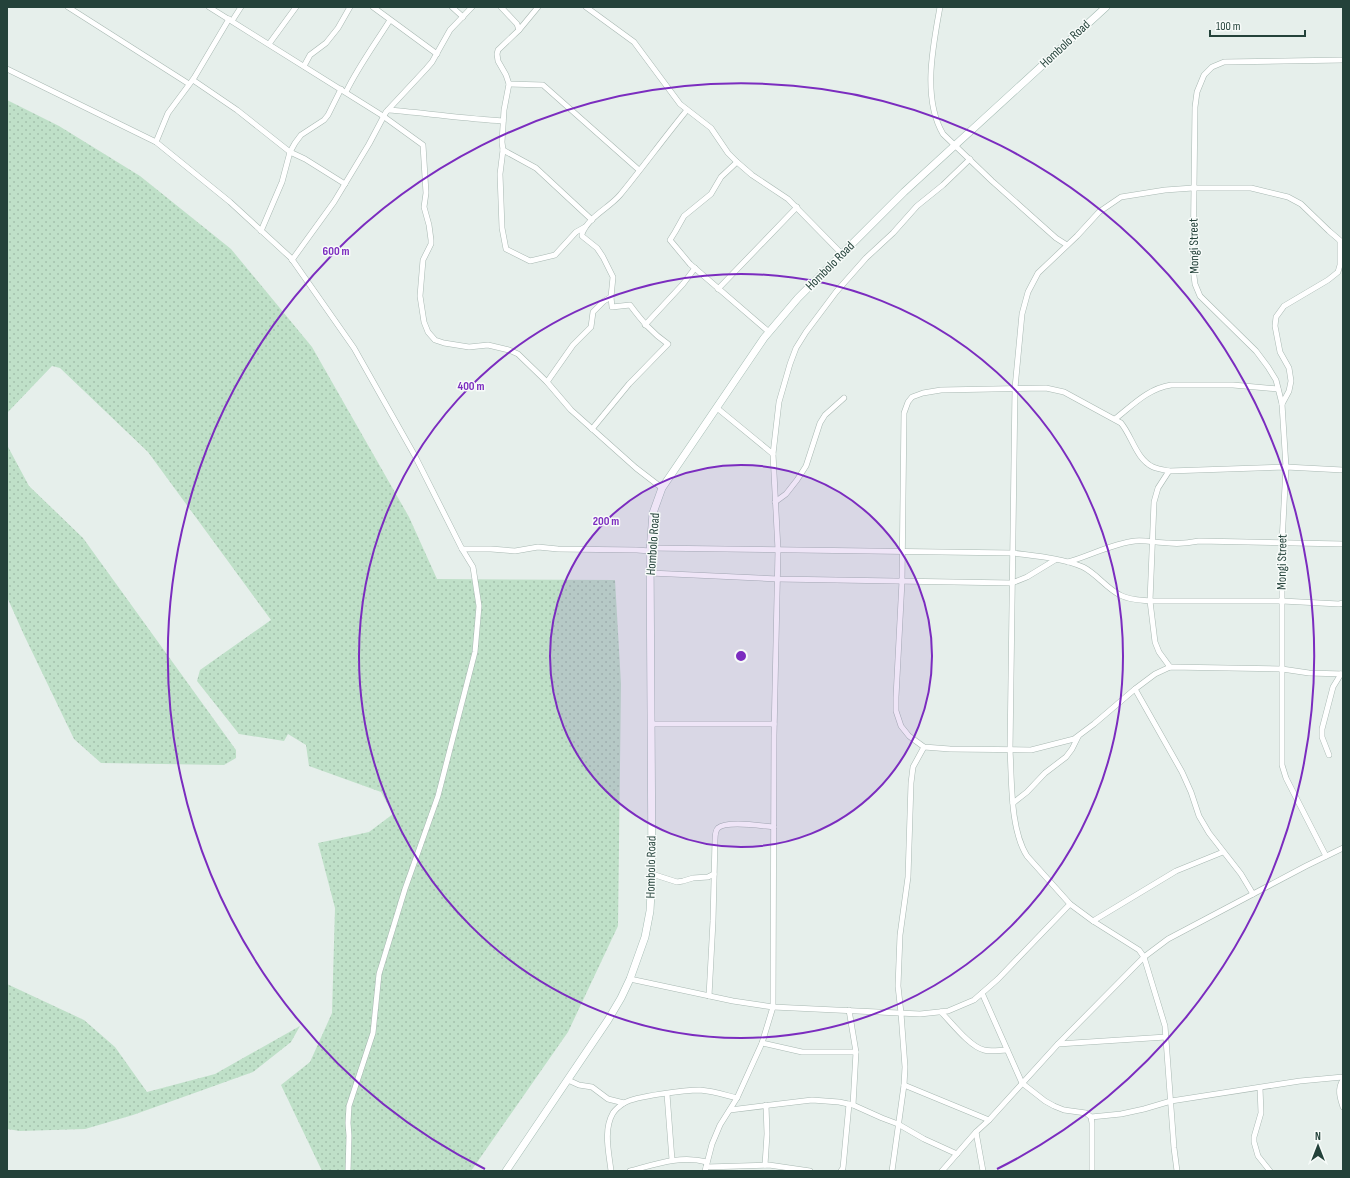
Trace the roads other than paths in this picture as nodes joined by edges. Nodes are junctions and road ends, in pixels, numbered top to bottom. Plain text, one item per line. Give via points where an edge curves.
1 (68, 7) edge
2 (209, 7) edge
3 (241, 7) edge
4 (296, 7) edge
5 (350, 7) edge
6 (373, 7) edge
7 (452, 7) edge
8 (472, 7) edge
9 (501, 7) edge
10 (538, 7) edge
11 (586, 7) edge
12 (940, 7) edge
13 (1106, 7) edge
14 (463, 17) junction
15 (230, 20) junction
16 (390, 20) junction
17 (519, 30) junction
18 (269, 44) junction
19 (437, 54) junction
20 (1343, 60) edge
21 (304, 66) junction
22 (7, 69) edge
23 (191, 82) junction
24 (509, 84) junction
25 (343, 91) junction
26 (388, 110) junction
27 (687, 110) junction
28 (383, 116) junction
29 (503, 121) junction
30 (156, 142) junction
31 (955, 146) junction
32 (503, 150) junction
33 (290, 152) junction
34 (970, 159) junction
35 (737, 162) junction
36 (639, 170) junction
37 (345, 184) junction
38 (1193, 188) junction
39 (797, 207) junction
40 (592, 220) junction
41 (586, 227) junction
42 (261, 231) junction
43 (1342, 242) edge
44 (1067, 245) junction
45 (842, 254) junction
46 (292, 260) junction
47 (695, 268) junction
48 (718, 289) junction
49 (611, 297) junction
50 (645, 325) junction
51 (768, 332) junction
52 (547, 382) junction
53 (1015, 388) junction
54 (1278, 389) junction
55 (844, 398) dead end
56 (1282, 404) junction
57 (717, 408) junction
58 (1116, 419) junction
59 (592, 429) junction
60 (773, 454) junction
61 (1286, 467) junction
62 (1343, 470) edge
63 (1168, 471) junction
64 (662, 488) junction
65 (775, 502) junction
66 (1152, 540) junction
67 (1282, 542) junction
68 (1343, 544) edge
69 (462, 549) junction
70 (650, 550) junction
71 (778, 550) junction
72 (902, 552) junction
73 (1013, 553) junction
74 (1055, 560) junction
75 (1067, 562) junction
76 (650, 573) junction
77 (778, 579) junction
78 (902, 581) junction
79 (1012, 583) junction
80 (1150, 601) junction
81 (1282, 601) junction
82 (1343, 604) edge
83 (1170, 668) junction
84 (1282, 669) junction
85 (1342, 674) edge
86 (1135, 689) junction
87 (651, 724) junction
88 (774, 724) junction
89 (1078, 736) junction
90 (924, 747) junction
91 (1010, 750) junction
92 (1329, 755) dead end
93 (1013, 802) junction
94 (774, 827) junction
95 (1343, 848) edge
96 (1223, 852) junction
97 (1326, 856) junction
98 (652, 874) junction
99 (714, 874) junction
100 (1253, 894) junction
101 (1070, 904) junction
102 (1093, 921) junction
103 (1144, 958) junction
104 (630, 979) junction
105 (982, 994) junction
106 (709, 996) junction
107 (773, 1006) junction
108 (849, 1010) junction
109 (941, 1012) junction
110 (902, 1013) junction
111 (1166, 1037) junction
112 (762, 1043) junction
113 (1058, 1044) junction
114 (1007, 1050) junction
115 (856, 1052) junction
116 (1343, 1077) edge
117 (568, 1080) junction
118 (1343, 1080) edge
119 (1022, 1083) junction
120 (904, 1085) junction
121 (1260, 1088) junction
122 (667, 1094) junction
123 (737, 1098) junction
124 (1170, 1101) junction
125 (624, 1103) junction
126 (766, 1105) junction
127 (851, 1105) junction
128 (1343, 1107) edge
129 (730, 1110) junction
130 (1091, 1117) junction
131 (989, 1120) junction
132 (898, 1124) junction
133 (976, 1132) junction
134 (957, 1154) junction
135 (672, 1160) junction
136 (765, 1165) junction
137 (706, 1167) edge
138 (509, 1170) edge
139 (348, 1171) edge
140 (611, 1171) edge
141 (630, 1171) edge
142 (810, 1171) edge
143 (841, 1171) edge
144 (892, 1171) edge
145 (942, 1171) edge
146 (983, 1171) edge
147 (1092, 1171) edge
148 (1177, 1171) edge
149 (1270, 1171) edge

1 - 23 street
2 - 15 street
3 - 15 street
4 - 18 street
5 - 21 street via 338,28 310,55
6 - 16 street
7 - 14 street
8 - 14 street
9 - 17 street via 517,24
10 - 17 street
11 - 27 street via 634,42 661,80
12 - 31 street via 931,68 932,102 938,127
13 - 31 street, Hombolo Road
14 - 19 street via 450,30
15 - 18 street
15 - 23 street
16 - 19 street
16 - 25 street
17 - 24 street via 497,54
18 - 21 street
19 - 26 street
20 - 38 street, Mongi Street via 1224,62 1212,67 1204,75 1197,92
21 - 25 street
22 - 30 street
23 - 30 street via 168,113
23 - 33 street via 238,110
24 - 29 street
24 - 36 street via 543,85
25 - 28 street
25 - 33 street via 324,120 297,139
26 - 28 street
26 - 29 street
27 - 35 street via 712,128
27 - 36 street
28 - 37 street
28 - 52 street via 423,145 426,193 424,207 431,240 423,260 420,296 428,332 435,340 444,343 469,347 488,345 509,350 518,354
29 - 32 street
30 - 42 street via 230,202
31 - 34 street
31 - 45 street, Hombolo Road
32 - 40 street via 536,168
32 - 41 street via 500,174 502,228 506,248 530,261 555,255 576,232
33 - 37 street
33 - 42 street via 282,182
34 - 44 street via 1056,238
34 - 60 street via 917,206 866,258 806,332 792,359 779,402
35 - 39 street
35 - 47 street via 721,177 711,194 684,216 670,240
36 - 40 street via 619,196
37 - 46 street via 318,227
38 - 43 street via 1251,188 1288,197 1301,204
38 - 44 street via 1121,197 1099,212
38 - 54 street, Mongi Street via 1193,268 1200,296 1256,351 1276,380
39 - 45 street
39 - 48 street
40 - 41 street
41 - 49 street via 582,231 582,236 597,248 613,277
42 - 46 street
43 - 56 street via 1338,272 1284,306 1276,317 1275,326 1280,352 1289,368 1291,381
44 - 53 street via 1038,273 1028,292 1022,314
45 - 51 street, Hombolo Road
46 - 69 street via 354,348 415,456
47 - 48 street
47 - 50 street
48 - 51 street
49 - 50 street via 612,307 630,306
49 - 52 street via 593,312 591,327 573,345
50 - 59 street via 668,344 629,384
51 - 57 street, Hombolo Road
52 - 59 street via 571,410
53 - 58 street via 1046,388 1064,392
53 - 72 street via 941,390 922,393 912,397 908,402 904,414
53 - 73 street
54 - 56 street, Mongi Street
54 - 58 street via 1234,385 1163,386 1146,394
55 - 65 street via 825,415 806,466 786,494
56 - 61 street, Mongi Street
57 - 60 street
57 - 64 street, Hombolo Road
58 - 63 street via 1126,428 1144,460 1152,467
59 - 64 street
60 - 65 street
61 - 62 street
61 - 63 street
61 - 67 street, Mongi Street
63 - 66 street via 1158,488 1154,502
64 - 70 street, Hombolo Road via 653,513
65 - 71 street
66 - 67 street via 1187,544 1199,541
66 - 75 street via 1124,543
66 - 80 street
67 - 68 street
67 - 81 street, Mongi Street
69 - 70 street via 515,552 538,546 558,549
69 - 139 street via 473,567 479,606 475,652 438,796 405,889 379,974 373,1033 349,1106
70 - 71 street
70 - 76 street, Hombolo Road
71 - 72 street
71 - 77 street
72 - 73 street
72 - 78 street
73 - 74 street
73 - 79 street
74 - 75 street
74 - 79 street
75 - 80 street via 1084,568 1119,595
76 - 77 street
76 - 87 street, Hombolo Road
77 - 78 street
77 - 88 street
78 - 79 street
78 - 90 street via 896,710 901,726
79 - 91 street
80 - 81 street
80 - 83 street via 1155,642
81 - 82 street
81 - 84 street, Mongi Street
83 - 84 street
83 - 86 street via 1155,674
84 - 85 street
84 - 97 street, Mongi Street via 1282,765 1286,778
85 - 92 street via 1333,687 1322,729 1322,739
86 - 89 street
86 - 96 street via 1182,772 1209,833
87 - 88 street
87 - 98 street, Hombolo Road
88 - 94 street
89 - 91 street via 1031,750
89 - 93 street via 1066,757 1044,773 1027,792
90 - 91 street
90 - 110 street via 913,767 911,783 908,877 898,964
91 - 93 street
93 - 101 street via 1022,848
94 - 99 street via 737,824 718,828 714,840
94 - 107 street
95 - 97 street
96 - 100 street
96 - 102 street via 1176,871
97 - 100 street
98 - 99 street via 677,882
98 - 104 street, Hombolo Road via 650,911 645,937
99 - 106 street
100 - 103 street via 1168,939
101 - 102 street
101 - 105 street
102 - 103 street via 1139,950
103 - 111 street via 1161,1009
103 - 113 street
104 - 106 street
104 - 117 street, Hombolo Road via 608,1020
105 - 109 street via 974,1000
105 - 114 street
106 - 107 street
107 - 108 street
107 - 112 street
108 - 110 street
108 - 115 street
109 - 110 street
109 - 114 street via 979,1048 988,1051
110 - 120 street
111 - 113 street
111 - 124 street
112 - 115 street via 802,1052
112 - 123 street
113 - 119 street
114 - 119 street
115 - 127 street
116 - 121 street
117 - 125 street via 592,1087 608,1099
117 - 138 street, Hombolo Road
118 - 128 street via 1339,1089
119 - 130 street via 1054,1106 1086,1113
119 - 131 street
120 - 131 street
120 - 132 street
121 - 124 street
121 - 149 street via 1262,1113 1254,1142 1258,1156
122 - 123 street via 699,1090
122 - 125 street via 637,1098
122 - 135 street
123 - 129 street
124 - 130 street via 1121,1114
124 - 148 street
125 - 140 street via 614,1112 608,1126
126 - 127 street via 832,1100
126 - 129 street
126 - 136 street
127 - 132 street
127 - 143 street
129 - 137 street via 720,1126
130 - 147 street
131 - 133 street
132 - 134 street
132 - 144 street
133 - 134 street
133 - 146 street
134 - 145 street
135 - 137 street via 691,1159
135 - 141 street
136 - 137 street
136 - 142 street

